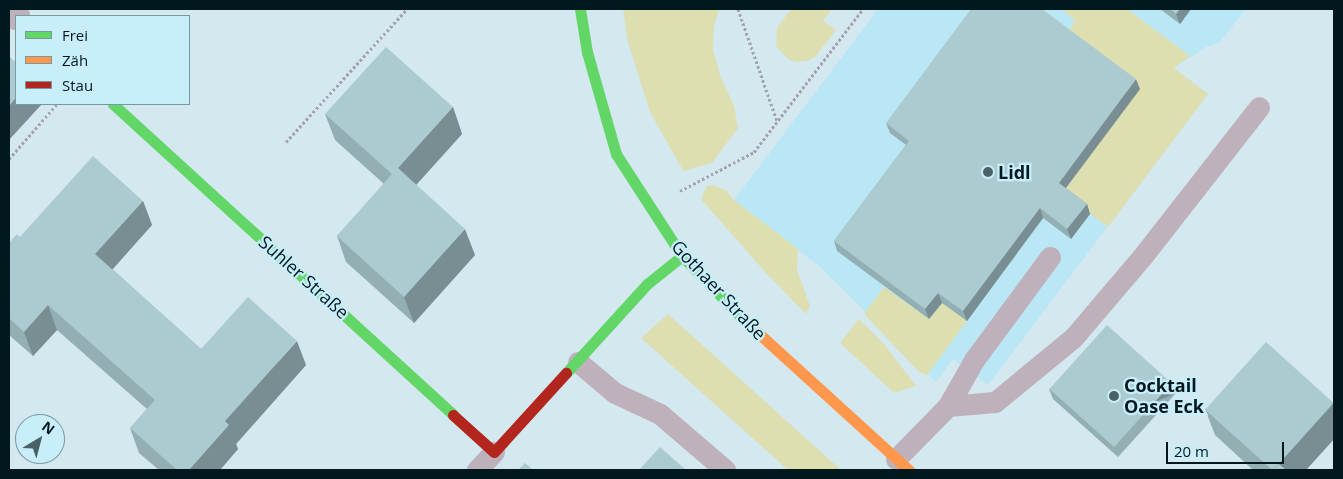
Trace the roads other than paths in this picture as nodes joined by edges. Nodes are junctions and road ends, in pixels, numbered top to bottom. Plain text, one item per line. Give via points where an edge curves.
1 (580, 9) edge
2 (114, 105) edge
3 (1258, 107) dead end
4 (682, 256) junction
5 (1050, 257) dead end
6 (578, 362) junction
7 (948, 406) junction
8 (494, 452) junction
9 (903, 464) edge
10 (476, 470) edge
11 (725, 470) edge

1 - 4 street, Gothaer Straße via 587,52 616,154
2 - 8 street, Suhler Straße
3 - 7 lane via 1142,258 1073,338 995,402
4 - 6 street via 647,284
4 - 9 street, Gothaer Straße via 750,326
5 - 7 lane via 974,360
6 - 8 street
6 - 11 lane via 615,394 660,414
7 - 9 lane
8 - 10 lane

